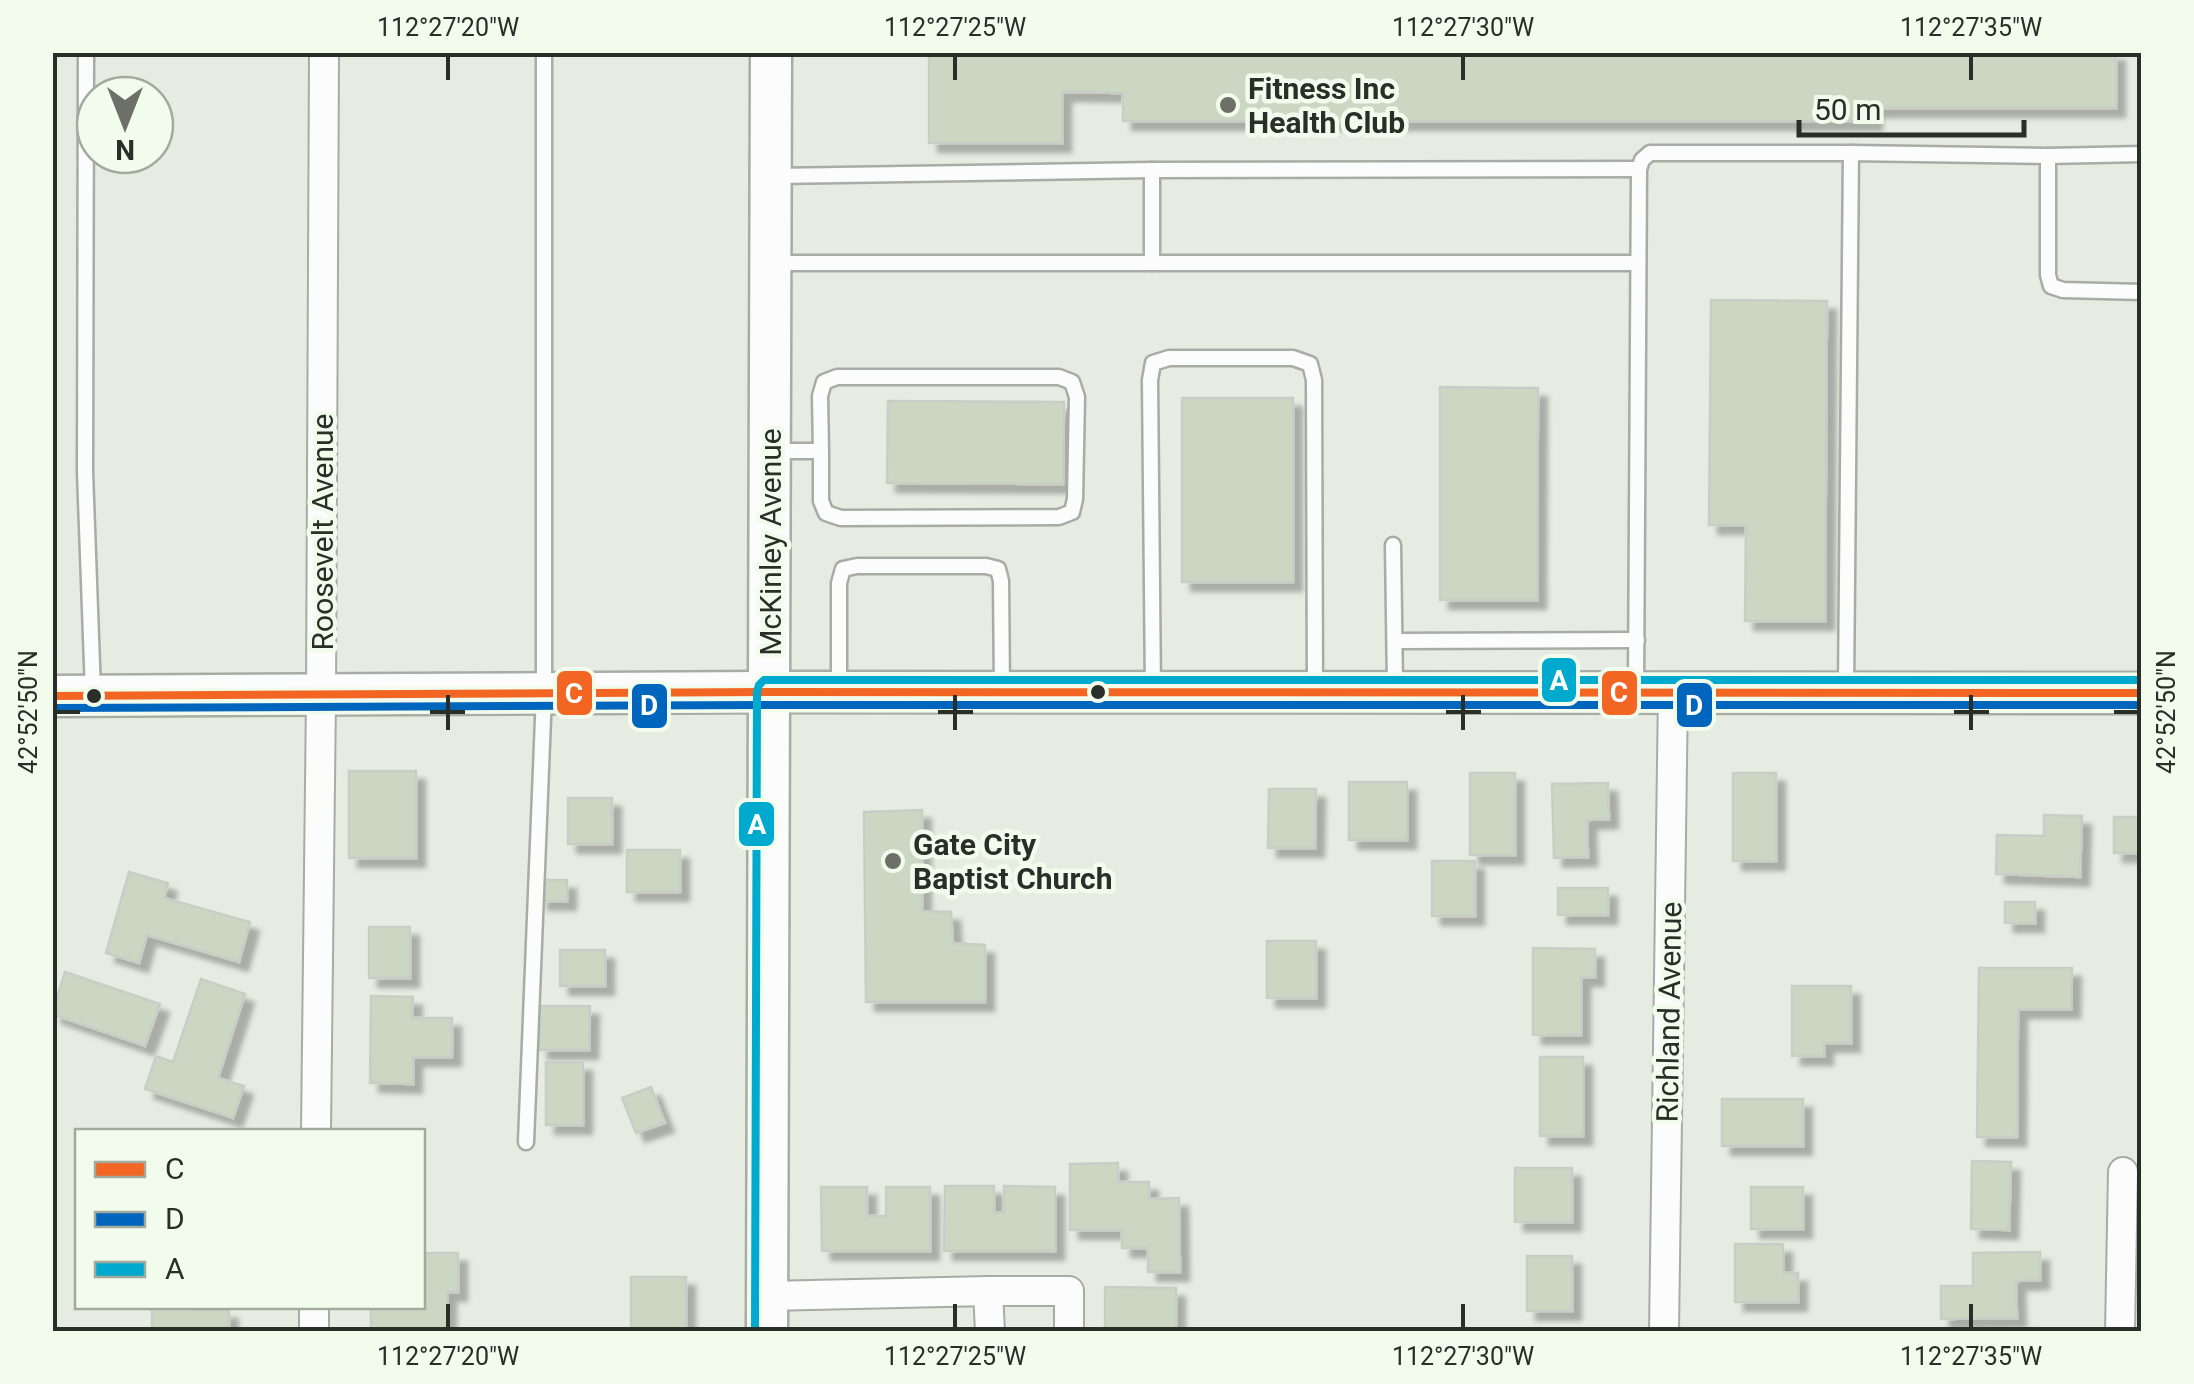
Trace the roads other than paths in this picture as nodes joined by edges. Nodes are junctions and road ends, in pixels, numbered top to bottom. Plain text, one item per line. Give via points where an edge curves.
1 (86, 52) edge
2 (324, 52) edge
3 (544, 52) edge
4 (771, 52) edge
5 (1851, 153) junction
6 (2142, 154) edge
7 (2048, 156) junction
8 (1639, 168) junction
9 (1152, 170) junction
10 (771, 176) junction
11 (770, 263) junction
12 (1152, 263) junction
13 (1638, 263) junction
14 (2142, 292) edge
15 (770, 452) junction
16 (821, 452) junction
17 (1393, 545) dead end
18 (1637, 640) junction
19 (1395, 641) junction
20 (769, 692) junction
21 (839, 692) junction
22 (1002, 692) junction
23 (1153, 692) junction
24 (1315, 692) junction
25 (1396, 692) junction
26 (1654, 693) junction
27 (1846, 693) junction
28 (2142, 693) edge
29 (544, 694) junction
30 (52, 696) edge
31 (93, 696) junction
32 (321, 696) junction
33 (316, 1129) edge
34 (526, 1142) dead end
35 (2124, 1172) dead end
36 (988, 1291) junction
37 (767, 1314) edge
38 (990, 1332) edge
39 (1069, 1332) edge
40 (1664, 1332) edge
41 (2120, 1332) edge

1 - 31 lane via 84,472
2 - 32 street, Roosevelt Avenue
3 - 29 lane
4 - 10 street, McKinley Avenue
5 - 7 lane
5 - 8 lane via 1650,153
5 - 27 lane
6 - 7 lane
7 - 14 lane via 2051,286
8 - 9 lane
8 - 13 lane
9 - 10 lane
9 - 12 lane
10 - 11 street, McKinley Avenue
11 - 12 lane
11 - 15 street, McKinley Avenue
12 - 13 lane
13 - 18 lane
15 - 16 lane
15 - 20 street, McKinley Avenue
16 - 16 lane via 821,501 826,513 841,518 1060,516 1072,512 1076,499 1076,397 1072,382 1059,378 837,378 824,382 820,396
17 - 19 lane
18 - 19 lane
18 - 26 lane
19 - 25 lane
20 - 21 street
20 - 29 street
20 - 37 street, McKinley Avenue
21 - 22 street
21 - 22 lane via 843,569 986,566 998,569 1001,581
22 - 23 street
23 - 24 street
23 - 24 lane via 1150,380 1153,364 1169,358 1294,358 1310,364
24 - 25 street
25 - 26 street
26 - 27 street
26 - 40 street, Richland Avenue
27 - 28 street
29 - 32 street
29 - 34 lane
30 - 31 street
31 - 32 street
32 - 33 street, Roosevelt Avenue
35 - 41 street
36 - 37 street
36 - 38 street
36 - 39 street via 1069,1291

